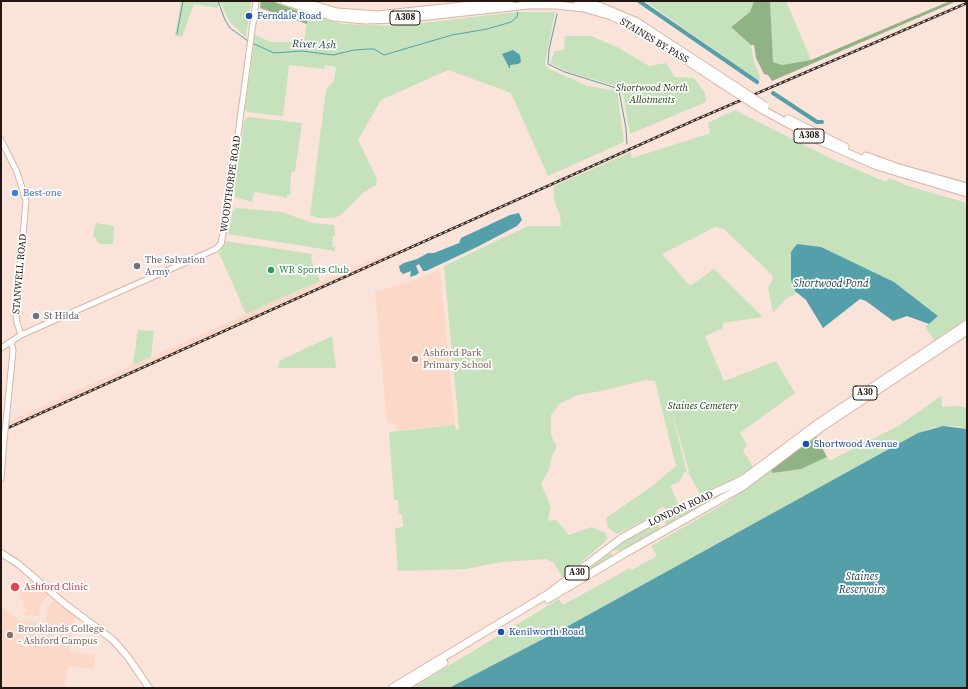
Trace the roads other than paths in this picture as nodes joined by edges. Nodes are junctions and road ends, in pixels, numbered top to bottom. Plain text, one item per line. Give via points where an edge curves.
1 (256, 1) edge
2 (284, 1) edge
3 (299, 1) edge
4 (510, 1) edge
5 (578, 1) edge
6 (734, 89) junction
7 (1, 140) edge
8 (871, 160) junction
9 (967, 187) edge
10 (967, 193) edge
11 (967, 324) edge
12 (967, 331) edge
13 (22, 335) junction
14 (11, 342) junction
15 (1, 348) edge
16 (1, 478) edge
17 (653, 521) junction
18 (662, 532) junction
19 (653, 537) junction
20 (612, 545) junction
21 (1, 553) edge
22 (149, 688) edge
23 (392, 688) edge
24 (403, 688) edge

1 - 13 street, WOODTHORPE ROAD via 221,244 216,249
2 - 6 highway, STAINES BY-PASS / A308 via 333,17 365,20 401,19 528,5 576,6 606,14 631,25
3 - 4 highway, A308 via 337,12 377,16
5 - 6 highway, STAINES BY-PASS / A308 via 602,7 637,22
6 - 8 highway, A308, bridge via 820,141
7 - 13 street, STANWELL ROAD via 17,172 26,201 16,314
8 - 9 highway, A308
8 - 10 highway, A308 via 933,184
11 - 17 highway, LONDON ROAD / A30 via 817,424 742,480
12 - 18 highway, A30 via 822,427 742,487
13 - 14 street
14 - 15 street
14 - 16 street, bridge via 13,350
17 - 18 highway via 662,523
17 - 20 highway, LONDON ROAD / A30
18 - 19 highway, A30
19 - 20 highway, A30 via 618,554 612,552
19 - 24 highway, A30
20 - 23 highway, LONDON ROAD / A30 via 548,594
21 - 22 main road via 113,640

